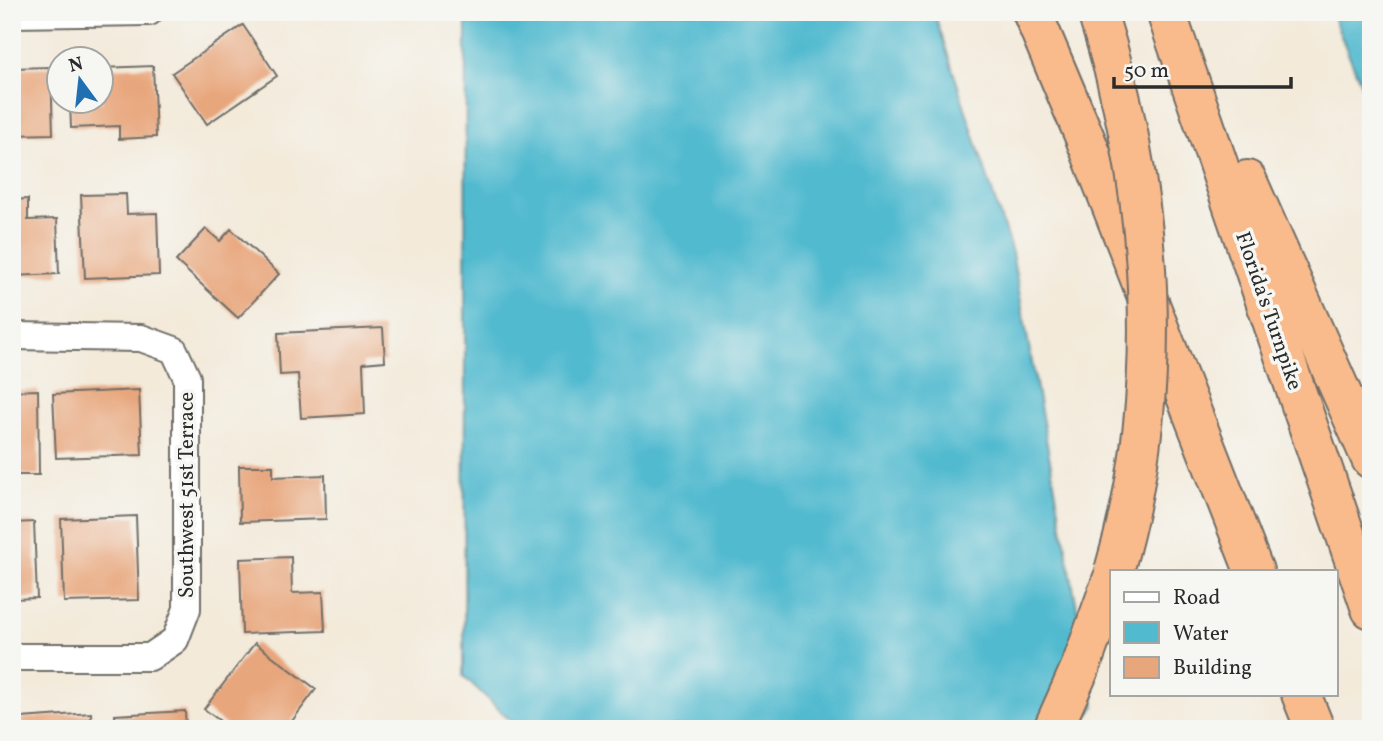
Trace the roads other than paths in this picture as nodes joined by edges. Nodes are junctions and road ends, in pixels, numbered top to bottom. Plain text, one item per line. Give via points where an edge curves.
1 (149, 12) edge
2 (1032, 12) edge
3 (1097, 12) edge
4 (1166, 12) edge
5 (1171, 12) edge
6 (12, 14) edge
7 (12, 336) edge
8 (1371, 460) edge
9 (1114, 570) edge
10 (1254, 570) edge
11 (1110, 586) edge
12 (1371, 609) edge
13 (12, 657) edge
14 (1302, 696) edge
15 (1053, 729) edge
16 (1315, 729) edge

1 - 6 street
2 - 10 highway
3 - 9 highway, bridge via 1132,145 1143,213 1148,295 1144,415
4 - 12 highway, Florida's Turnpike
5 - 8 highway
7 - 13 street, Southwest 51st Terrace via 141,338 174,350 187,378 187,609 175,640 150,657
11 - 15 highway
14 - 16 highway

